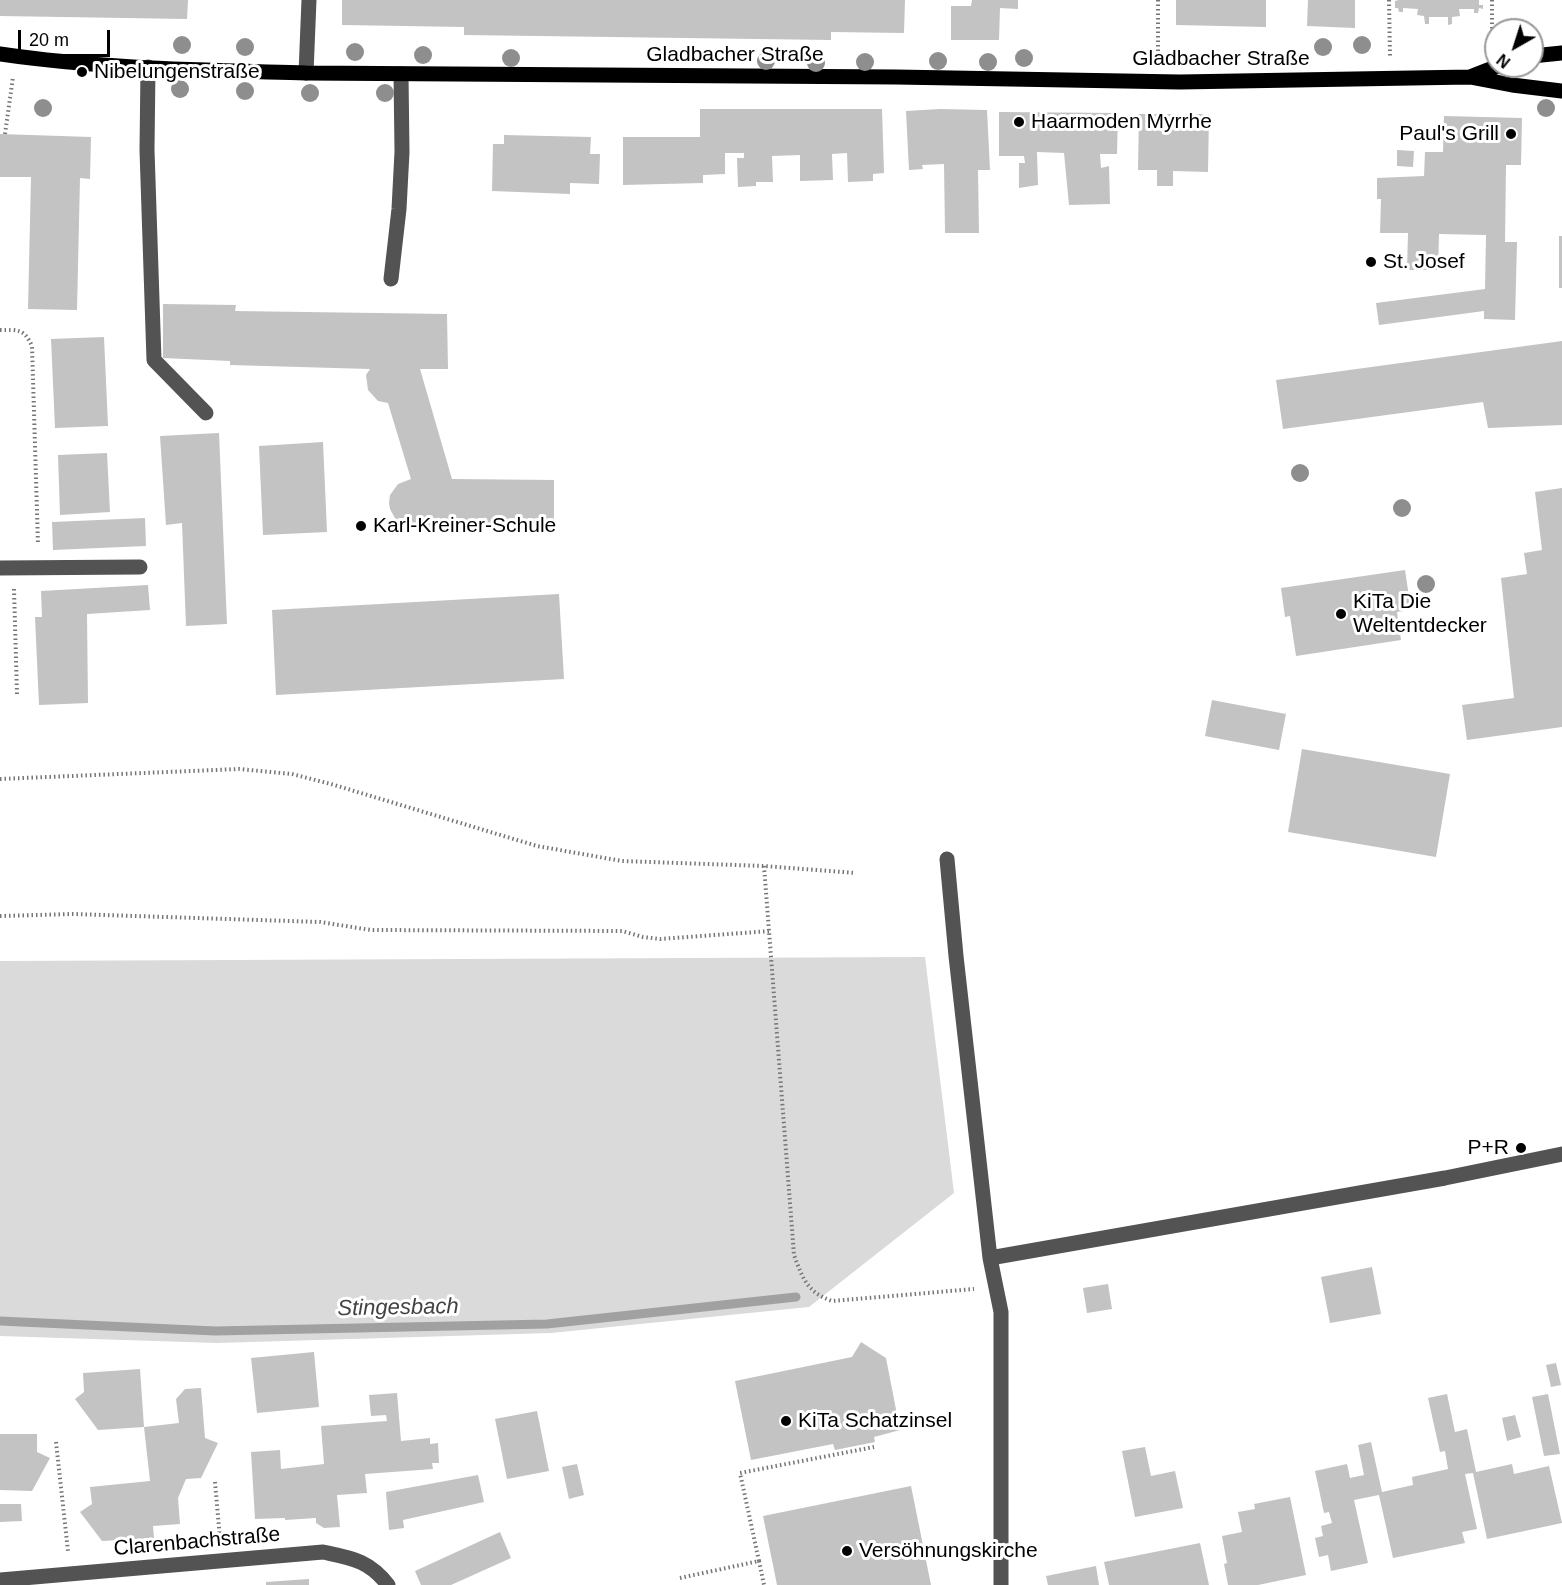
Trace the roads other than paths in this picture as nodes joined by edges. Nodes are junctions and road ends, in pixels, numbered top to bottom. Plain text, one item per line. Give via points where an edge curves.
1 (309, 0) edge
2 (1562, 53) edge
3 (8, 55) edge
4 (1544, 55) edge
5 (148, 67) junction
6 (1484, 71) edge
7 (306, 73) junction
8 (401, 74) junction
9 (1470, 77) junction
10 (1562, 91) edge
11 (391, 279) dead end
12 (206, 413) dead end
13 (140, 567) dead end
14 (7, 568) edge
15 (947, 859) dead end
16 (1562, 1155) edge
17 (990, 1258) junction
18 (0, 1580) edge
19 (388, 1585) edge
20 (1001, 1585) edge

1 - 7 street
2 - 4 main road
3 - 5 main road, Gladbacher Straße
5 - 7 main road, Gladbacher Straße
5 - 12 street via 154,360
6 - 9 main road, Gladbacher Straße
7 - 8 main road, Gladbacher Straße
8 - 9 main road, Gladbacher Straße via 1158,82
8 - 11 street via 402,152
9 - 10 main road, Gladbacher Straße
13 - 14 street
15 - 17 street
16 - 17 street
17 - 20 street via 1001,1312
18 - 19 street, Clarenbachstraße via 323,1552 357,1559

